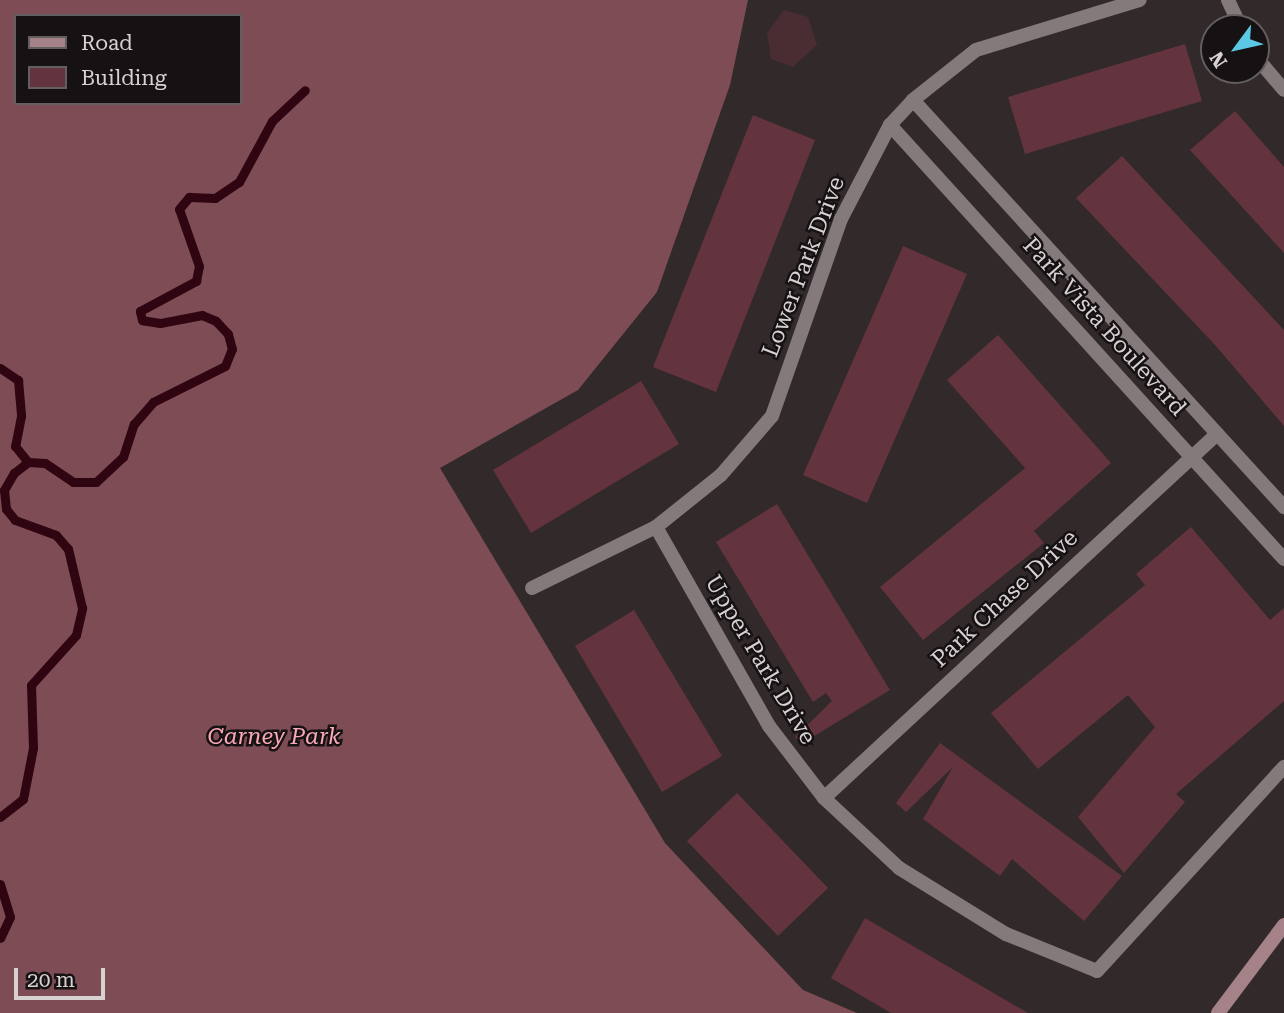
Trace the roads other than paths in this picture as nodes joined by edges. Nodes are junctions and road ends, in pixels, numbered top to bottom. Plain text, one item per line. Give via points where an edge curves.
1 (1140, 0) edge
2 (1270, 74) edge
3 (1284, 90) edge
4 (913, 100) junction
5 (890, 125) junction
6 (1217, 434) junction
7 (1192, 457) junction
8 (1284, 507) edge
9 (656, 527) junction
10 (1284, 559) edge
11 (532, 588) dead end
12 (1284, 766) edge
13 (824, 798) junction
14 (1284, 925) edge
15 (1218, 1013) edge

1 - 4 street, Lower Park Drive via 976,50
2 - 3 street
4 - 5 street, Lower Park Drive
4 - 6 street, Park Vista Boulevard
5 - 7 street, Park Vista Boulevard
5 - 9 street, Lower Park Drive via 841,219 772,416 721,475
6 - 7 street, Park Chase Drive
6 - 8 street, Park Vista Boulevard
7 - 10 street, Park Vista Boulevard
7 - 13 street, Park Chase Drive
9 - 11 street, Lower Park Drive
9 - 13 street, Upper Park Drive via 769,726
12 - 13 street, Upper Park Drive via 1097,971 1006,934 899,868
14 - 15 main road

